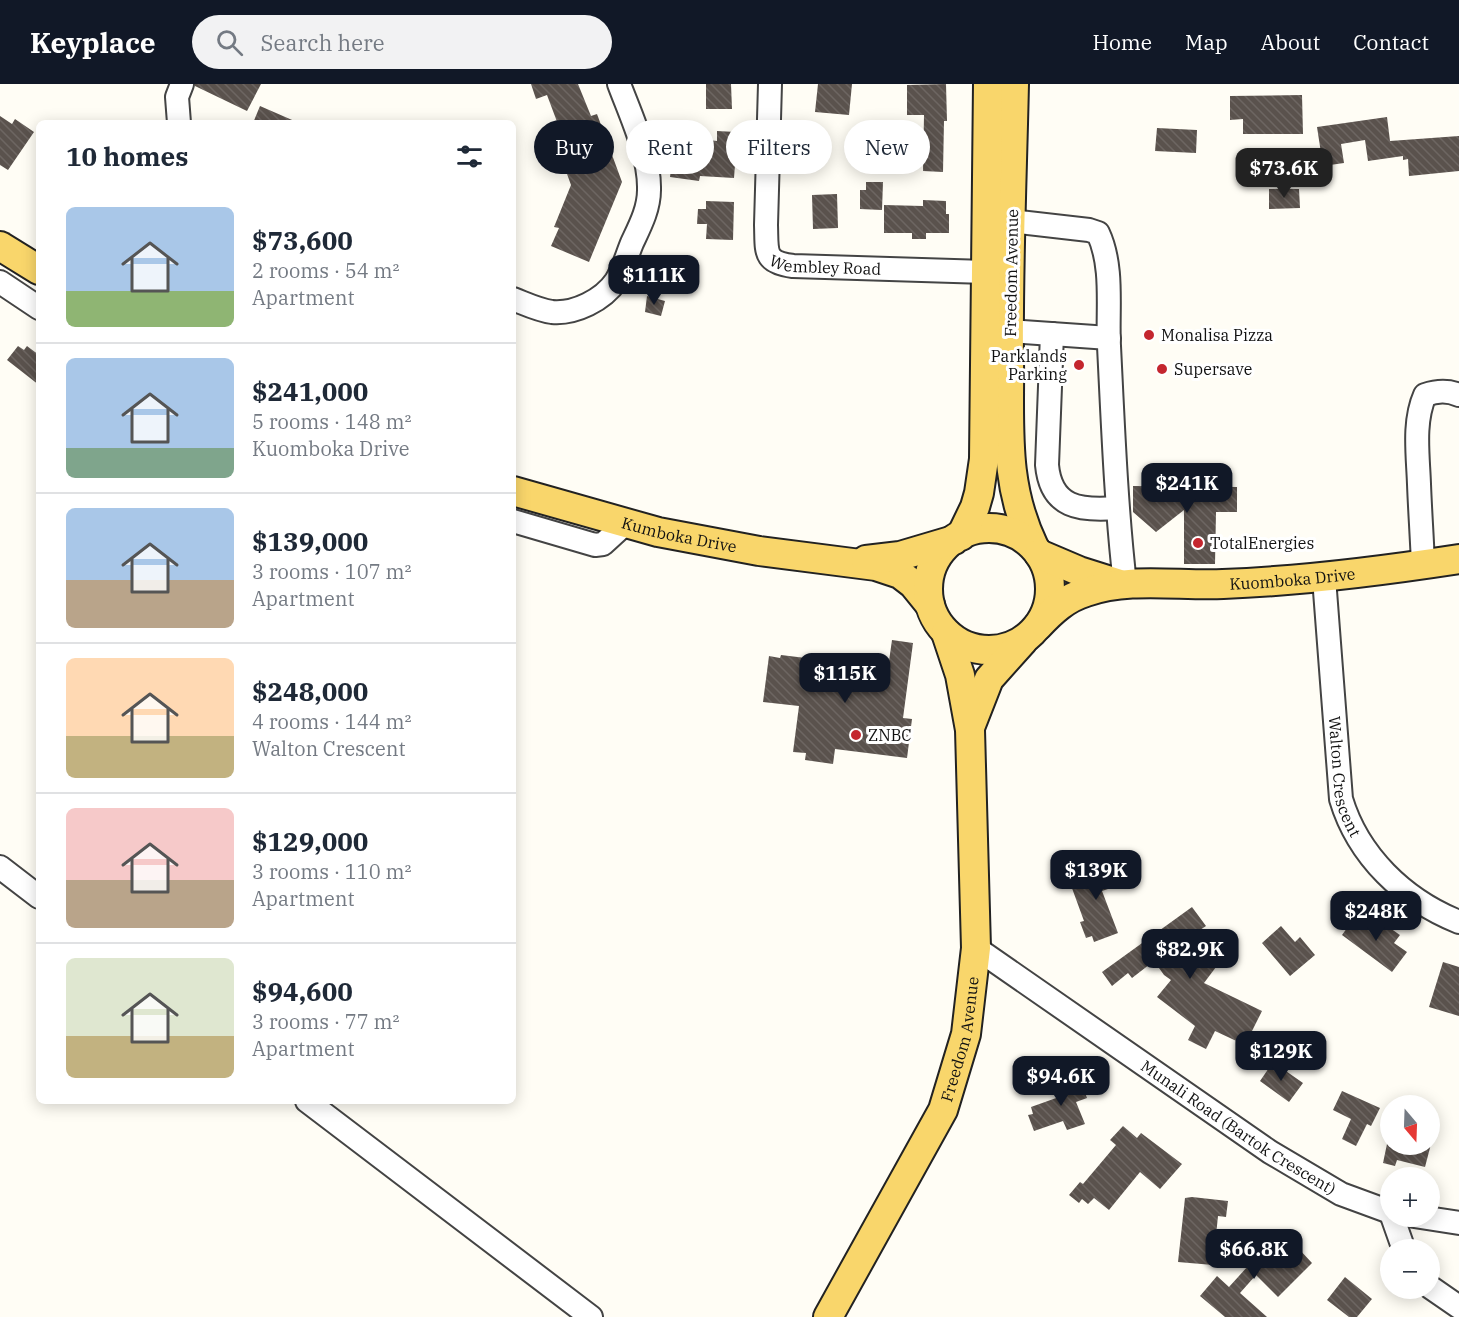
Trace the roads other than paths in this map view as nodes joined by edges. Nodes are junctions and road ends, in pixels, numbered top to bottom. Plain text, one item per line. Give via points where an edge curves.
1 (182, 84) edge
2 (619, 84) edge
3 (770, 84) edge
4 (988, 84) edge
5 (1014, 84) edge
6 (179, 120) edge
7 (988, 126) junction
8 (1011, 221) junction
9 (4, 255) edge
10 (36, 269) edge
11 (986, 272) junction
12 (0, 282) edge
13 (516, 299) edge
14 (36, 306) edge
15 (1009, 331) junction
16 (1052, 334) junction
17 (1109, 338) junction
18 (1459, 395) edge
19 (997, 460) junction
20 (516, 492) edge
21 (1117, 508) junction
22 (516, 522) edge
23 (626, 523) junction
24 (957, 538) junction
25 (1036, 550) junction
26 (1459, 559) edge
27 (849, 562) junction
28 (1423, 565) junction
29 (1324, 578) junction
30 (1125, 584) junction
31 (930, 605) junction
32 (946, 633) junction
33 (1031, 633) junction
34 (970, 730) junction
35 (0, 867) edge
36 (36, 895) edge
37 (1459, 922) edge
38 (976, 948) junction
39 (312, 1104) edge
40 (1380, 1210) edge
41 (1440, 1220) edge
42 (1459, 1223) edge
43 (1440, 1294) edge
44 (1459, 1307) edge
45 (591, 1317) edge
46 (828, 1317) edge

1 - 6 street via 177,98
2 - 13 street via 637,133 649,189 646,210 616,281 597,299 575,310 536,309
3 - 11 street, Wembley Road via 766,225 770,258 778,264 793,266
4 - 7 main road, Freedom Avenue
5 - 8 main road, Freedom Avenue
7 - 8 main road
7 - 11 main road, Freedom Avenue
8 - 15 main road, Freedom Avenue
8 - 17 street via 1098,233 1104,246 1108,278
9 - 10 main road
11 - 19 main road, Freedom Avenue
12 - 14 street
15 - 16 street
15 - 19 main road, Freedom Avenue
16 - 17 street
16 - 21 street via 1048,483 1059,497 1077,507
17 - 21 street
18 - 28 street via 1443,391 1425,395 1420,406
19 - 24 main road
19 - 25 main road
20 - 23 main road, Kumboka Drive
21 - 30 street
22 - 23 street via 595,545 603,544
23 - 27 main road, Kumboka Drive via 759,551
24 - 25 main road via 988,528 1005,530 1020,536
24 - 27 main road, Kumboka Drive via 900,556
24 - 31 main road via 940,553 932,569
25 - 30 main road via 1094,576
25 - 33 main road via 1048,571 1051,590 1047,609
26 - 28 main road, Kuomboka Drive
27 - 31 main road, Kumboka Drive via 900,574
28 - 29 main road, Kuomboka Drive
29 - 30 main road, Kuomboka Drive
29 - 37 street, Walton Crescent via 1341,799 1346,815 1353,832 1386,875 1439,914
30 - 33 main road via 1087,591 1069,599
31 - 32 main road
32 - 33 main road via 960,643 984,649 1009,647
32 - 34 main road, Freedom Avenue via 960,675
33 - 34 main road, Freedom Avenue via 989,679
34 - 38 main road, Freedom Avenue
35 - 36 street
38 - 40 street, Munali Road (Bartok Crescent) via 1270,1152 1341,1194
38 - 46 main road, Freedom Avenue via 966,1034 943,1110
39 - 45 street
41 - 42 street
43 - 44 street

